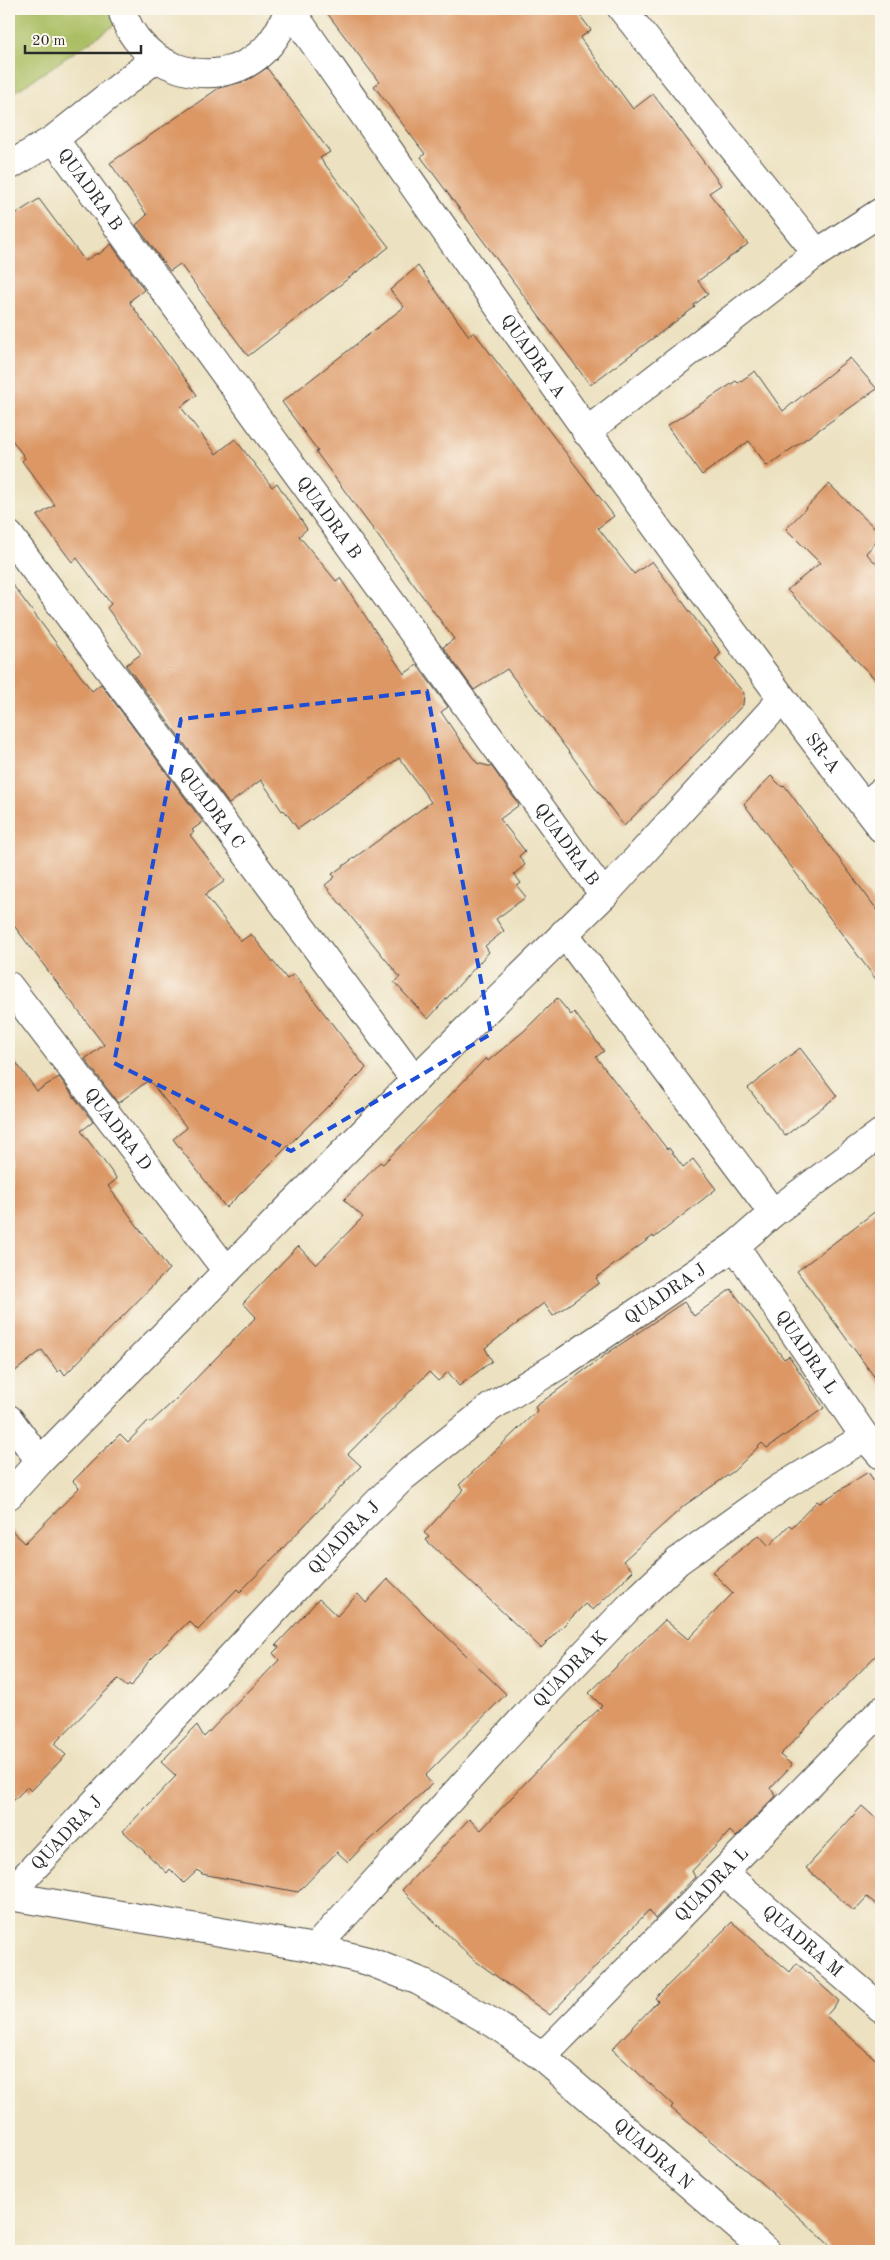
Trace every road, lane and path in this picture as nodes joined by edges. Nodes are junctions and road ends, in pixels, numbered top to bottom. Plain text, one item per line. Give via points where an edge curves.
1 (122, 9) edge
2 (289, 9) edge
3 (622, 9) edge
4 (156, 58) junction
5 (54, 139) junction
6 (9, 166) edge
7 (881, 212) edge
8 (817, 253) junction
9 (586, 432) junction
10 (9, 535) edge
11 (782, 699) junction
12 (873, 799) edge
13 (881, 828) edge
14 (604, 895) junction
15 (564, 933) junction
16 (9, 986) edge
17 (414, 1080) junction
18 (881, 1133) edge
19 (773, 1213) junction
20 (735, 1246) junction
21 (227, 1271) junction
22 (9, 1419) edge
23 (873, 1446) edge
24 (40, 1461) junction
25 (9, 1496) edge
26 (881, 1711) edge
27 (724, 1873) junction
28 (9, 1895) edge
29 (315, 1948) junction
30 (881, 2008) edge
31 (542, 2057) junction
32 (766, 2251) edge

1 - 4 street via 137,41
2 - 4 street via 279,34 260,54 236,68 208,74 181,70
2 - 9 street, QUADRA A
3 - 8 street
4 - 5 street
5 - 6 street
5 - 14 street, QUADRA B
7 - 8 street
8 - 9 street
9 - 11 street, QUADRA A
10 - 17 street, QUADRA C
11 - 12 street, SR-A
11 - 14 street
12 - 13 street, SR-A
14 - 15 street
15 - 17 street
15 - 19 street
16 - 21 street, QUADRA D
17 - 21 street
18 - 19 street, QUADRA J
19 - 20 street, QUADRA J
20 - 23 street, QUADRA L
20 - 28 street, QUADRA J via 564,1362 491,1407 403,1477 346,1533
21 - 24 street
22 - 24 street
23 - 29 street, QUADRA K via 780,1488 678,1561 542,1698
24 - 25 street
26 - 27 street, QUADRA L
27 - 30 street, QUADRA M
27 - 31 street, QUADRA L
28 - 29 street, QUADRA N
29 - 31 street, QUADRA N via 368,1961 419,1981 495,2024
31 - 32 street, QUADRA N

